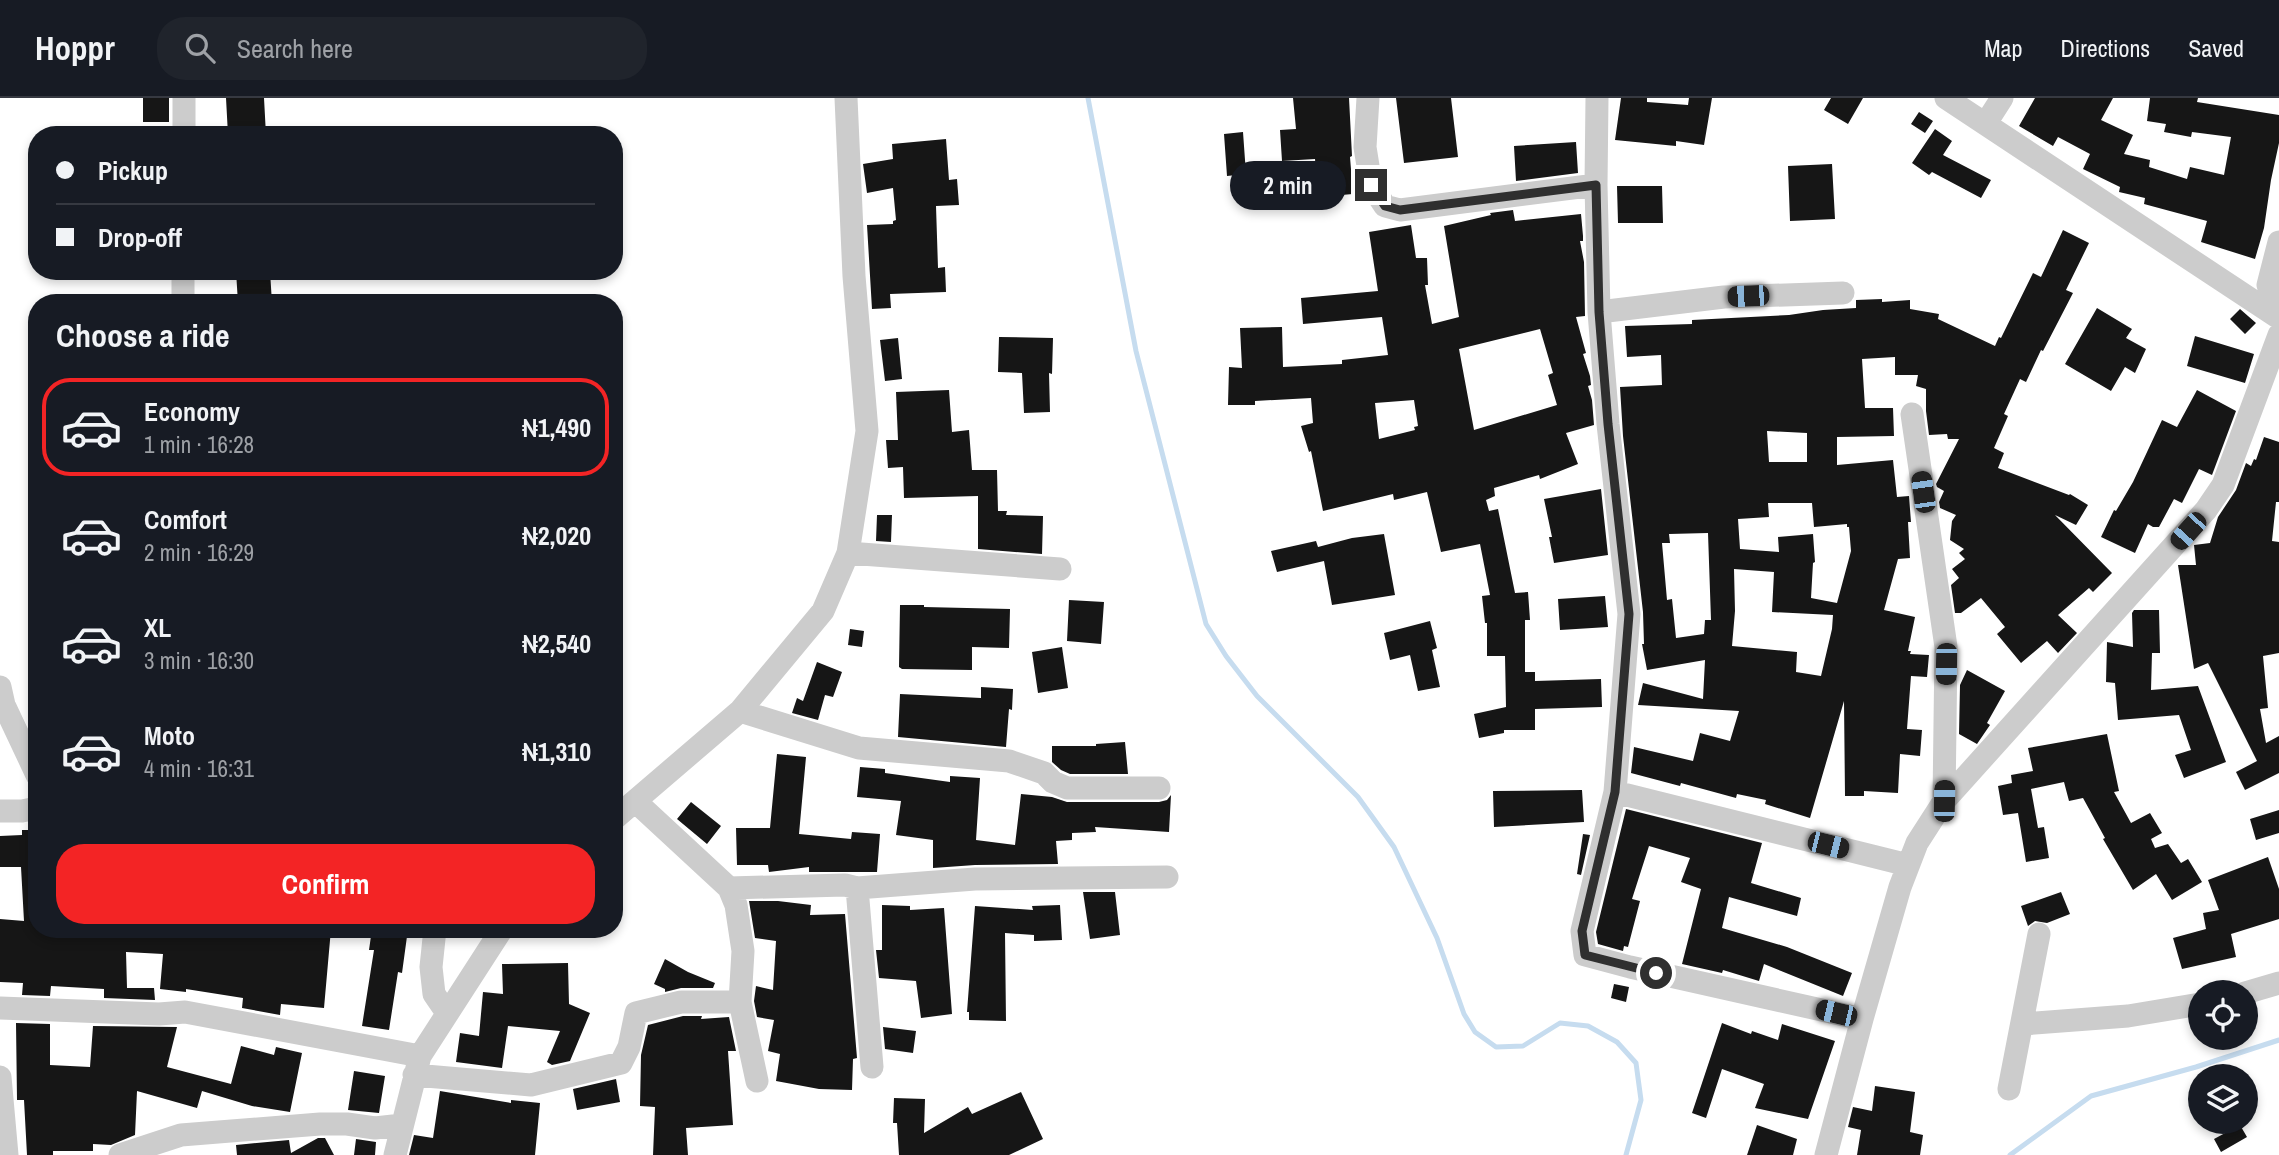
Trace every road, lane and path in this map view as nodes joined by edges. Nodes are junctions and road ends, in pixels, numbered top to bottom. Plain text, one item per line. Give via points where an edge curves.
1 (184, 98) edge
2 (846, 98) edge
3 (1368, 98) edge
4 (1597, 98) edge
5 (1946, 98) edge
6 (2003, 98) edge
7 (1986, 123) junction
8 (184, 126) edge
9 (1596, 185) junction
10 (2279, 242) edge
11 (1843, 293) dead end
12 (2279, 310) edge
13 (1599, 312) junction
14 (2279, 318) edge
15 (2279, 335) edge
16 (1912, 414) dead end
17 (848, 553) junction
18 (1060, 569) dead end
19 (0, 687) edge
20 (740, 711) junction
21 (28, 756) edge
22 (1159, 788) dead end
23 (1615, 792) junction
24 (1944, 801) junction
25 (635, 802) junction
26 (28, 810) edge
27 (0, 811) edge
28 (623, 812) edge
29 (1909, 865) junction
30 (1167, 877) dead end
31 (729, 887) junction
32 (857, 888) junction
33 (2039, 934) dead end
34 (434, 938) edge
35 (496, 938) edge
36 (2279, 984) edge
37 (2258, 990) edge
38 (740, 1002) junction
39 (2188, 1006) edge
40 (0, 1008) edge
41 (447, 1013) junction
42 (1862, 1019) junction
43 (2022, 1024) junction
44 (417, 1066) junction
45 (872, 1067) dead end
46 (0, 1077) edge
47 (757, 1081) dead end
48 (2010, 1089) dead end
49 (402, 1125) junction
50 (7, 1155) edge
51 (120, 1155) edge
52 (395, 1155) edge
53 (1826, 1155) edge

1 - 8 street
2 - 17 street via 867,431
3 - 9 street via 1365,148 1371,185 1385,206 1400,210
4 - 9 street
5 - 7 street
6 - 7 street
7 - 14 street
9 - 13 street
10 - 12 street via 2268,285
11 - 13 street via 1724,297
13 - 23 street via 1629,614
15 - 24 street via 2223,485 2206,510
16 - 24 street via 1946,647
17 - 18 street
17 - 20 street via 823,611
19 - 21 street
20 - 22 street via 859,748 1009,761 1044,773 1067,788
20 - 25 street
23 - 29 street
23 - 42 street via 1582,931 1585,955
24 - 29 street via 1917,843
25 - 28 street
25 - 31 street
26 - 27 street
29 - 42 street
30 - 32 street via 975,879
31 - 32 street
31 - 38 street via 743,951
32 - 45 street
33 - 43 street
34 - 41 street via 433,994
35 - 41 street
36 - 37 street
38 - 44 street via 681,1002 636,1013 621,1063 531,1085
38 - 47 street
39 - 43 street
40 - 44 street via 185,1012
41 - 44 street
42 - 53 street
43 - 48 street
44 - 49 street
46 - 50 street
49 - 51 street via 320,1124 181,1135
49 - 52 street

